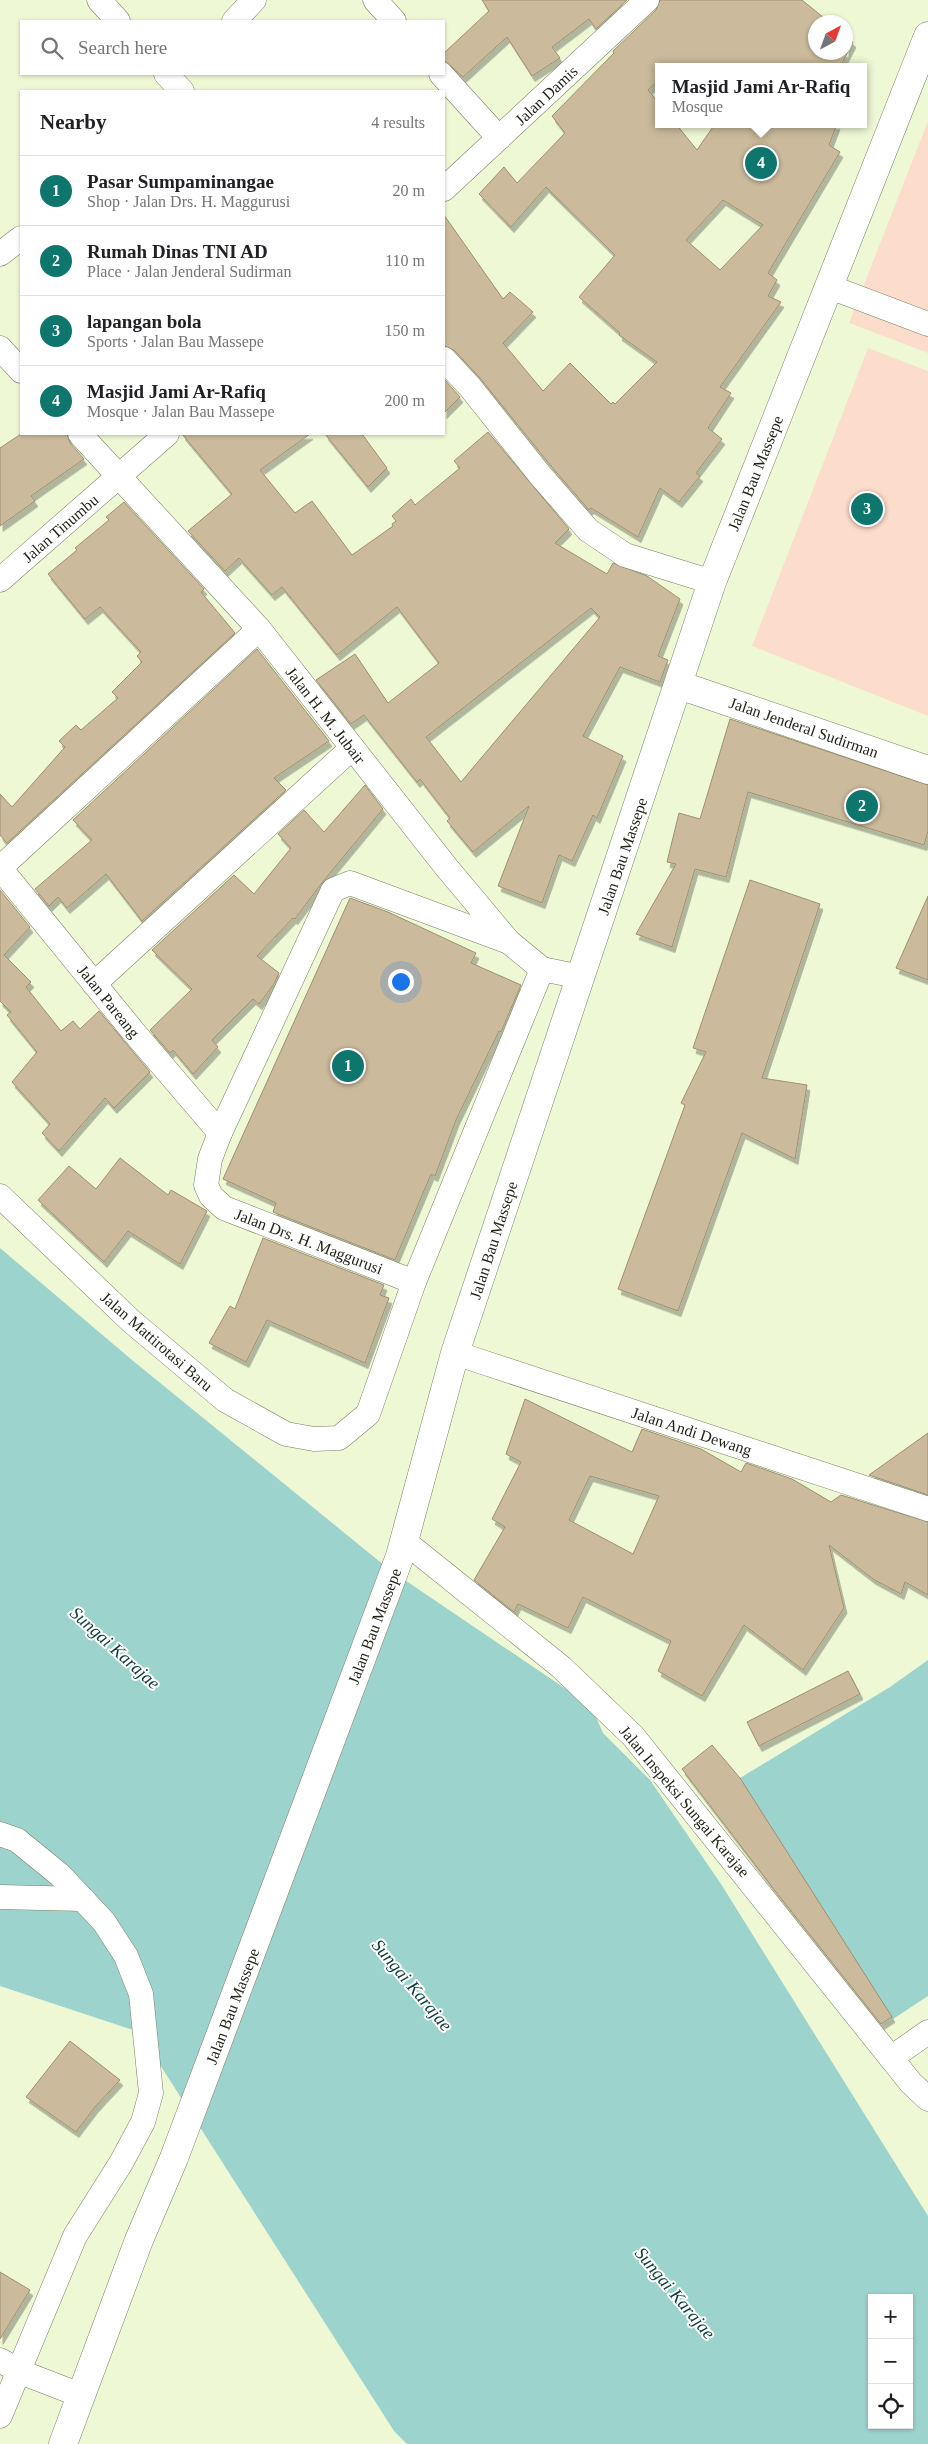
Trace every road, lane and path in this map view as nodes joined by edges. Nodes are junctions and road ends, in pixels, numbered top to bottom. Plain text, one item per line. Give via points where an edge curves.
1 (99, 0) edge
2 (254, 0) edge
3 (375, 0) edge
4 (641, 2) edge
5 (117, 20) edge
6 (235, 20) edge
7 (393, 20) edge
8 (928, 36) edge
9 (442, 75) edge
10 (500, 138) junction
11 (445, 188) edge
12 (20, 239) edge
13 (0, 254) edge
14 (830, 287) junction
15 (928, 324) edge
16 (0, 348) edge
17 (445, 360) edge
18 (20, 370) edge
19 (81, 435) edge
20 (166, 435) edge
21 (120, 476) junction
22 (0, 580) edge
23 (712, 582) junction
24 (259, 629) junction
25 (679, 685) junction
26 (352, 748) junction
27 (928, 770) edge
28 (0, 868) edge
29 (509, 942) junction
30 (542, 969) junction
31 (581, 976) junction
32 (94, 984) junction
33 (220, 1133) junction
34 (0, 1196) edge
35 (414, 1282) junction
36 (456, 1353) junction
37 (928, 1509) edge
38 (402, 1548) junction
39 (0, 1834) edge
40 (0, 1897) edge
41 (83, 1899) junction
42 (928, 2032) edge
43 (891, 2058) junction
44 (928, 2099) edge
45 (9, 2365) edge
46 (80, 2395) junction
47 (0, 2416) edge
48 (63, 2444) edge

1 - 5 street
2 - 6 street
3 - 7 street
4 - 10 street, Jalan Damis
8 - 14 main road, Jalan Bau Massepe
9 - 10 street
10 - 11 street, Jalan Damis
12 - 13 street
14 - 15 street
14 - 23 main road, Jalan Bau Massepe
16 - 18 street
17 - 23 street via 588,530 625,555
19 - 21 street, Jalan H. M. Jubair
20 - 21 street
21 - 22 street, Jalan Tinumbu
21 - 24 street, Jalan H. M. Jubair
23 - 25 main road, Jalan Bau Massepe
24 - 26 street, Jalan H. M. Jubair
24 - 28 street
25 - 27 main road, Jalan Jenderal Sudirman
25 - 31 main road, Jalan Bau Massepe
26 - 29 street, Jalan H. M. Jubair
26 - 32 street
28 - 32 street, Jalan Pareang
29 - 30 street, Jalan H. M. Jubair
29 - 33 street, Jalan Drs. H. Maggurusi via 361,886 350,883 337,887 329,896
30 - 31 street, Jalan H. M. Jubair
30 - 35 street
31 - 36 main road, Jalan Bau Massepe
32 - 33 street, Jalan Pareang
33 - 35 street, Jalan Drs. H. Maggurusi via 210,1159 206,1185 211,1196 224,1208
34 - 35 street, Jalan Mattirotasi Baru via 131,1321 225,1400 286,1434 339,1438 368,1414
36 - 37 street, Jalan Andi Dewang
36 - 38 main road, Jalan Bau Massepe
38 - 43 street, Jalan Inspeksi Sungai Karajae via 561,1667 633,1736
38 - 46 main road, Jalan Bau Massepe via 174,2158
39 - 41 street via 17,1840
40 - 41 street
41 - 45 street via 104,1922 126,1956 141,1994 151,2093 143,2122 122,2163 75,2236
42 - 43 street
43 - 44 street, Jalan Inspeksi Sungai Karajae
45 - 46 street
45 - 47 street
46 - 48 main road, Jalan Bau Massepe

